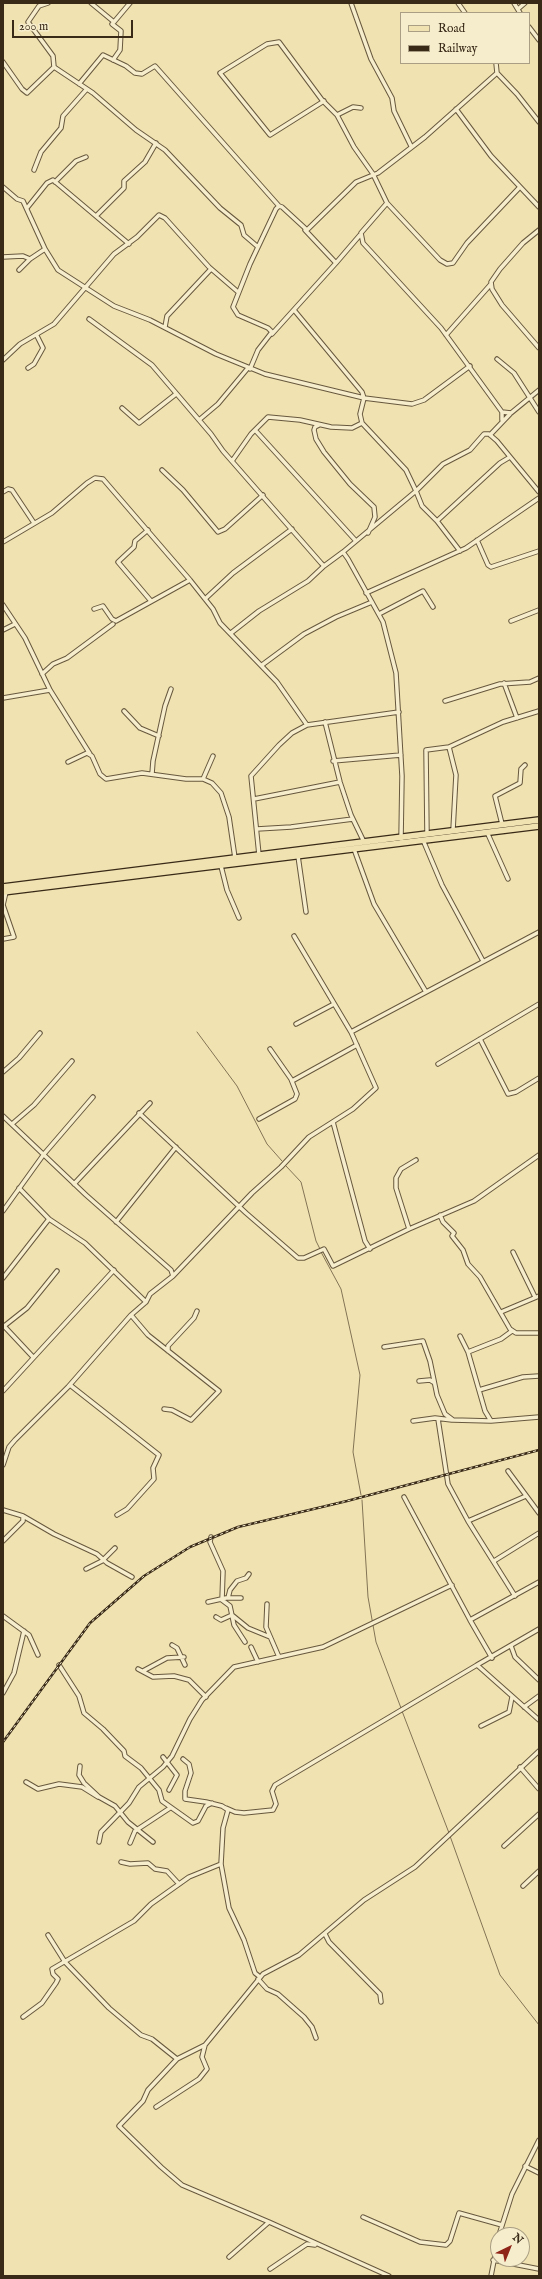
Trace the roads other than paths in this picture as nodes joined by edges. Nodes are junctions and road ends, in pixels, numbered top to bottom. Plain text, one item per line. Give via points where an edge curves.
1 (48, 3) edge
2 (91, 3) edge
3 (130, 3) edge
4 (351, 3) edge
5 (458, 3) edge
6 (514, 3) edge
7 (525, 3) edge
8 (519, 11) edge
9 (463, 12) edge
10 (114, 22) junction
11 (530, 28) edge
12 (539, 40) edge
13 (113, 60) junction
14 (3, 62) edge
15 (496, 64) edge
16 (54, 67) junction
17 (496, 73) junction
18 (79, 84) junction
19 (86, 90) junction
20 (324, 101) junction
21 (361, 108) dead end
22 (456, 109) junction
23 (337, 115) junction
24 (539, 122) edge
25 (156, 143) junction
26 (411, 146) junction
27 (86, 157) dead end
28 (34, 170) dead end
29 (373, 174) junction
30 (55, 182) junction
31 (3, 187) edge
32 (519, 188) junction
33 (387, 203) junction
34 (279, 206) junction
35 (539, 207) edge
36 (27, 208) junction
37 (96, 216) junction
38 (305, 230) junction
39 (539, 230) edge
40 (360, 235) junction
41 (129, 244) junction
42 (258, 247) junction
43 (45, 249) junction
44 (3, 257) edge
45 (30, 259) junction
46 (336, 263) junction
47 (211, 269) junction
48 (19, 270) dead end
49 (491, 284) junction
50 (85, 287) junction
51 (238, 292) junction
52 (294, 310) junction
53 (88, 319) dead end
54 (165, 327) junction
55 (272, 335) junction
56 (446, 335) junction
57 (37, 336) junction
58 (539, 348) edge
59 (497, 359) dead end
60 (3, 360) edge
61 (470, 366) junction
62 (28, 368) dead end
63 (249, 368) junction
64 (539, 390) edge
65 (176, 394) junction
66 (357, 396) junction
67 (364, 398) junction
68 (529, 399) junction
69 (362, 405) junction
70 (122, 408) dead end
71 (502, 412) junction
72 (539, 412) edge
73 (511, 413) junction
74 (199, 420) junction
75 (502, 420) junction
76 (362, 423) junction
77 (319, 425) junction
78 (255, 430) junction
79 (490, 435) junction
80 (510, 457) junction
81 (232, 461) junction
82 (162, 470) dead end
83 (416, 491) junction
84 (3, 492) edge
85 (539, 492) edge
86 (263, 495) junction
87 (539, 498) edge
88 (437, 521) junction
89 (34, 523) junction
90 (292, 529) junction
91 (148, 530) junction
92 (368, 533) junction
93 (478, 540) junction
94 (356, 541) junction
95 (3, 542) edge
96 (460, 551) junction
97 (539, 551) edge
98 (343, 552) junction
99 (324, 566) junction
100 (190, 580) junction
101 (366, 593) junction
102 (205, 599) junction
103 (151, 601) junction
104 (372, 602) junction
105 (3, 605) edge
106 (432, 607) dead end
107 (94, 609) dead end
108 (539, 610) edge
109 (378, 614) junction
110 (511, 621) dead end
111 (15, 624) junction
112 (113, 624) dead end
113 (3, 630) edge
114 (231, 633) junction
115 (262, 665) junction
116 (42, 674) junction
117 (539, 678) edge
118 (504, 683) junction
119 (171, 689) dead end
120 (50, 690) junction
121 (3, 698) edge
122 (445, 701) dead end
123 (124, 711) dead end
124 (539, 711) edge
125 (399, 712) junction
126 (517, 718) junction
127 (325, 722) junction
128 (307, 725) junction
129 (159, 736) junction
130 (449, 747) junction
131 (90, 754) junction
132 (401, 755) junction
133 (213, 756) dead end
134 (333, 761) junction
135 (68, 762) dead end
136 (525, 765) dead end
137 (152, 774) junction
138 (203, 779) junction
139 (340, 782) junction
140 (254, 799) junction
141 (353, 819) junction
142 (539, 820) edge
143 (502, 824) junction
144 (539, 826) edge
145 (257, 829) junction
146 (453, 830) junction
147 (487, 832) junction
148 (427, 834) junction
149 (401, 840) junction
150 (422, 840) junction
151 (364, 842) junction
152 (354, 849) junction
153 (259, 855) junction
154 (298, 856) junction
155 (235, 858) junction
156 (221, 866) junction
157 (508, 879) dead end
158 (4, 890) edge
159 (306, 912) dead end
160 (239, 918) dead end
161 (539, 932) edge
162 (294, 936) dead end
163 (3, 939) edge
164 (482, 961) junction
165 (426, 992) junction
166 (334, 1004) junction
167 (539, 1004) edge
168 (296, 1024) dead end
169 (350, 1032) junction
170 (40, 1033) dead end
171 (480, 1040) junction
172 (358, 1045) junction
173 (270, 1049) dead end
174 (72, 1061) dead end
175 (438, 1064) dead end
176 (3, 1072) edge
177 (539, 1078) edge
178 (291, 1079) junction
179 (93, 1097) dead end
180 (150, 1103) dead end
181 (139, 1113) junction
182 (3, 1116) edge
183 (259, 1119) dead end
184 (333, 1122) junction
185 (12, 1124) junction
186 (176, 1147) junction
187 (44, 1154) junction
188 (539, 1155) edge
189 (416, 1160) dead end
190 (74, 1184) junction
191 (19, 1188) junction
192 (239, 1206) junction
193 (3, 1211) edge
194 (440, 1215) junction
195 (49, 1219) junction
196 (116, 1222) junction
197 (408, 1229) junction
198 (370, 1249) junction
199 (513, 1252) dead end
200 (114, 1270) junction
201 (56, 1271) dead end
202 (173, 1276) junction
203 (3, 1278) edge
204 (539, 1296) edge
205 (535, 1297) junction
206 (146, 1302) junction
207 (196, 1311) dead end
208 (501, 1312) junction
209 (131, 1315) junction
210 (3, 1326) edge
211 (512, 1331) junction
212 (539, 1333) edge
213 (460, 1336) dead end
214 (384, 1347) dead end
215 (168, 1351) junction
216 (468, 1352) junction
217 (33, 1357) junction
218 (539, 1376) edge
219 (419, 1381) dead end
220 (433, 1382) junction
221 (70, 1385) junction
222 (479, 1390) junction
223 (3, 1391) edge
224 (164, 1409) dead end
225 (539, 1417) edge
226 (438, 1419) junction
227 (453, 1420) junction
228 (413, 1421) dead end
229 (491, 1421) junction
230 (4, 1460) edge
231 (3, 1465) edge
232 (508, 1471) dead end
233 (404, 1496) dead end
234 (526, 1496) junction
235 (3, 1510) edge
236 (539, 1513) edge
237 (117, 1515) dead end
238 (23, 1516) junction
239 (468, 1522) junction
240 (539, 1533) edge
241 (211, 1537) dead end
242 (3, 1541) edge
243 (115, 1548) dead end
244 (104, 1560) junction
245 (494, 1561) junction
246 (86, 1569) dead end
247 (249, 1574) dead end
248 (132, 1577) dead end
249 (539, 1582) edge
250 (452, 1585) junction
251 (515, 1596) junction
252 (228, 1598) junction
253 (241, 1598) dead end
254 (222, 1600) junction
255 (208, 1602) dead end
256 (267, 1604) dead end
257 (232, 1615) junction
258 (3, 1616) edge
259 (216, 1617) dead end
260 (470, 1620) junction
261 (539, 1629) edge
262 (24, 1631) junction
263 (270, 1637) junction
264 (245, 1642) dead end
265 (172, 1645) dead end
266 (511, 1646) junction
267 (251, 1647) dead end
268 (38, 1655) dead end
269 (182, 1657) junction
270 (279, 1657) junction
271 (492, 1658) junction
272 (258, 1662) junction
273 (59, 1665) dead end
274 (184, 1665) dead end
275 (477, 1665) junction
276 (138, 1669) dead end
277 (143, 1671) junction
278 (539, 1680) edge
279 (3, 1693) edge
280 (512, 1696) junction
281 (539, 1696) edge
282 (206, 1697) junction
283 (524, 1707) junction
284 (539, 1720) edge
285 (481, 1726) dead end
286 (539, 1751) edge
287 (163, 1757) dead end
288 (183, 1759) dead end
289 (166, 1763) junction
290 (80, 1766) dead end
291 (520, 1767) junction
292 (149, 1778) junction
293 (26, 1782) dead end
294 (539, 1788) edge
295 (169, 1790) dead end
296 (99, 1797) junction
297 (212, 1803) junction
298 (170, 1808) junction
299 (226, 1808) junction
300 (121, 1811) junction
301 (539, 1814) edge
302 (138, 1830) junction
303 (99, 1842) dead end
304 (153, 1842) dead end
305 (130, 1843) dead end
306 (504, 1846) dead end
307 (121, 1862) dead end
308 (221, 1864) junction
309 (539, 1871) edge
310 (179, 1884) junction
311 (523, 1886) dead end
312 (325, 1934) junction
313 (48, 1935) dead end
314 (65, 1962) junction
315 (259, 1978) junction
316 (381, 2002) dead end
317 (23, 2017) dead end
318 (316, 2038) dead end
319 (205, 2046) junction
320 (177, 2059) junction
321 (156, 2107) dead end
322 (539, 2140) edge
323 (526, 2166) junction
324 (539, 2173) edge
325 (363, 2217) dead end
326 (269, 2222) junction
327 (502, 2225) joint
328 (316, 2245) junction
329 (229, 2257) dead end
330 (529, 2267) edge
331 (270, 2269) dead end
332 (539, 2269) edge
333 (388, 2276) edge

1 - 16 street via 39,6 28,22 53,56
2 - 10 street
3 - 10 street
4 - 26 street via 371,59 392,98 394,111
5 - 9 street
6 - 8 street
7 - 8 street
10 - 13 street via 112,24 121,31 120,50
11 - 12 street
13 - 18 street via 103,55
13 - 34 street via 135,73 142,74 155,66
14 - 16 street via 27,93
15 - 17 street
16 - 18 street
17 - 22 street
17 - 24 street
18 - 19 street
19 - 25 street
19 - 28 street via 63,116 61,128 41,152
20 - 20 street via 270,135 220,72 267,44 279,42
20 - 23 street
21 - 23 street via 353,107
22 - 26 street
22 - 32 street via 483,147
23 - 29 street via 354,147
25 - 37 street via 145,162 124,181 124,188
25 - 42 street via 220,208 241,225 244,235
26 - 29 street via 378,173
27 - 30 street via 76,161
29 - 33 street
29 - 38 street via 356,182
30 - 36 street via 53,180 47,183
30 - 37 street
31 - 36 street via 16,199 23,201
32 - 33 street via 467,243 451,264 440,260
32 - 35 street
33 - 40 street
34 - 38 street
34 - 42 street via 270,219
36 - 43 street
37 - 41 street
38 - 46 street
39 - 49 street via 500,269
40 - 46 street
40 - 56 street via 362,243
41 - 47 street via 162,215
41 - 50 street via 114,254
42 - 51 street
43 - 45 street
43 - 50 street via 58,270
44 - 45 street via 24,256
45 - 48 street
46 - 52 street
47 - 51 street
47 - 54 street via 167,316
49 - 56 street
49 - 58 street via 502,305
50 - 54 street via 114,306
50 - 57 street via 54,324
51 - 55 street via 233,304 234,311 268,328
52 - 55 street
52 - 67 street via 362,392
53 - 65 street via 138,353 152,365
54 - 63 street
55 - 63 street via 258,350
56 - 61 street
57 - 60 street via 20,344
57 - 62 street via 43,348 34,364
59 - 68 street via 514,372
61 - 67 street via 424,400 412,404
61 - 71 street
63 - 66 street via 264,374
63 - 74 street via 218,404
64 - 68 street
65 - 70 street via 139,423
65 - 74 street
66 - 67 street
66 - 69 street
67 - 69 street
68 - 72 street
68 - 73 street
69 - 76 street
71 - 73 street
71 - 75 street
73 - 75 street
74 - 81 street
75 - 79 street
76 - 77 street via 350,428
76 - 83 street via 406,470
77 - 78 street via 268,417
77 - 92 street via 314,428 316,439 326,456 374,507 376,514
78 - 81 street
78 - 94 street
79 - 80 street
79 - 83 street via 483,435 470,450 443,464
80 - 85 street
80 - 88 street via 500,463
81 - 86 street
82 - 86 street via 183,490 218,532 225,529
83 - 88 street via 422,506
83 - 92 street
84 - 89 street via 12,490
86 - 90 street
87 - 93 street
88 - 96 street
89 - 91 street via 64,503 87,483 101,478
89 - 95 street
90 - 99 street
90 - 102 street via 233,573
91 - 100 street
91 - 103 street via 118,562
92 - 94 street
93 - 96 street
93 - 97 street via 491,567
94 - 98 street
96 - 101 street
98 - 99 street
98 - 101 street
99 - 114 street via 308,581 259,611
100 - 102 street
100 - 103 street
101 - 104 street
102 - 114 street via 220,623
103 - 107 street via 116,621 103,606
104 - 109 street
104 - 115 street via 304,634
105 - 111 street
106 - 109 street via 423,591
108 - 110 street
109 - 125 street via 386,629 396,673
111 - 113 street
111 - 116 street via 25,638
112 - 116 street
114 - 115 street
115 - 128 street via 290,698
116 - 120 street
117 - 118 street via 530,682
118 - 122 street
118 - 126 street
119 - 129 street via 164,706
120 - 121 street
120 - 131 street
123 - 129 street via 140,728
124 - 126 street
125 - 127 street
125 - 132 street
126 - 130 street
127 - 128 street
127 - 134 street
128 - 140 street via 292,733 253,772 251,776
129 - 137 street
130 - 146 street via 456,775
130 - 148 street via 425,752
131 - 135 street via 85,753
131 - 137 street via 100,774 106,779 133,774
132 - 134 street
132 - 149 street
133 - 138 street
134 - 139 street
136 - 143 street via 521,769 520,783 495,796
137 - 138 street via 186,780
138 - 155 street via 212,783 221,793 229,817
139 - 140 street
139 - 141 street
140 - 145 street
141 - 145 street
141 - 151 street
142 - 143 main road
143 - 146 main road
144 - 147 main road
145 - 153 street
146 - 148 main road
147 - 150 main road
147 - 157 street
148 - 149 main road
149 - 150 main road
149 - 151 main road
149 - 152 main road
150 - 164 street via 442,885
151 - 153 main road
152 - 154 main road
152 - 165 street via 374,904
153 - 155 main road
154 - 156 main road
154 - 159 street
155 - 158 main road
156 - 158 main road
156 - 160 street via 227,890
158 - 163 street via 3,905 14,937
161 - 164 street
162 - 166 street
164 - 165 street
165 - 169 street
166 - 168 street
166 - 169 street
167 - 171 street
169 - 172 street
170 - 176 street
171 - 175 street
171 - 177 street via 508,1094
172 - 178 street via 292,1081
172 - 184 street via 376,1088 353,1109
173 - 178 street
174 - 185 street via 34,1105
178 - 183 street via 297,1094 295,1099
179 - 187 street
180 - 181 street
181 - 186 street
181 - 190 street
182 - 185 street
184 - 192 street via 309,1137
184 - 198 street via 365,1241
185 - 187 street
186 - 192 street
186 - 196 street
187 - 190 street
187 - 191 street
188 - 194 street via 474,1201
189 - 197 street via 399,1171 396,1178 396,1188
190 - 196 street
191 - 193 street
191 - 195 street
192 - 198 street via 298,1258 324,1249 333,1266
192 - 202 street
194 - 197 street
194 - 208 street via 454,1233 452,1236 463,1250 468,1264 480,1277
195 - 200 street via 72,1233
195 - 203 street
196 - 202 street via 171,1270
197 - 198 street
199 - 205 street
200 - 206 street
200 - 217 street
201 - 210 street via 27,1308
202 - 206 street via 150,1294
204 - 205 street
205 - 208 street
206 - 209 street
207 - 215 street via 194,1318 168,1346
208 - 211 street
209 - 215 street via 141,1329
209 - 221 street
210 - 217 street
211 - 212 street
211 - 216 street via 501,1339
213 - 216 street
214 - 220 street via 423,1341 430,1361
215 - 224 street via 219,1392 190,1420 172,1410
216 - 222 street
217 - 223 street
218 - 222 street via 523,1377
219 - 220 street
220 - 227 street via 442,1410
221 - 230 street via 15,1440
221 - 237 street via 159,1456 153,1468 154,1479 127,1509
222 - 229 street
225 - 229 street
226 - 227 street
226 - 228 street
226 - 239 street via 448,1484
227 - 229 street
230 - 231 street
232 - 234 street
233 - 250 street
234 - 236 street
234 - 239 street
235 - 238 street
238 - 242 street via 23,1521
238 - 244 street
239 - 245 street
240 - 245 street
241 - 254 street via 210,1542 223,1571
243 - 244 street
244 - 246 street
244 - 248 street
245 - 251 street
247 - 252 street via 230,1590
249 - 251 street
250 - 260 street
250 - 270 street via 323,1647
251 - 260 street
252 - 253 street
252 - 254 street
254 - 255 street
254 - 257 street via 230,1606
256 - 263 street via 265,1619
257 - 259 street via 221,1620
257 - 263 street via 248,1628
257 - 264 street via 234,1624
258 - 262 street
260 - 271 street
261 - 266 street
262 - 268 street via 29,1635
262 - 279 street via 14,1673
263 - 270 street
265 - 269 street
266 - 271 street
266 - 278 street via 515,1657
267 - 272 street
269 - 274 street
269 - 277 street via 167,1658
270 - 272 street
271 - 275 street
272 - 282 street via 234,1667
273 - 292 street via 79,1696 84,1713 103,1729 124,1751 125,1756 138,1765
275 - 280 street
275 - 299 street via 275,1785 272,1791 276,1804 273,1810 244,1813
276 - 277 street
277 - 282 street via 153,1677 168,1676 189,1680
280 - 283 street
280 - 285 street via 509,1712
281 - 283 street
282 - 289 street via 190,1719 181,1741
283 - 284 street
286 - 291 street
287 - 289 street
288 - 297 street via 189,1764 191,1773 185,1799
289 - 292 street
289 - 295 street via 177,1775
290 - 296 street via 81,1779
291 - 294 street
291 - 312 street via 415,1867 364,1900
292 - 298 street via 159,1790 162,1801
292 - 300 street
293 - 296 street via 34,1788 43,1789 59,1784 82,1787
296 - 300 street
297 - 298 street via 206,1806 198,1822 193,1823
297 - 299 street
298 - 302 street
299 - 308 street via 228,1810 223,1828
300 - 302 street via 123,1817
300 - 303 street via 101,1832
301 - 306 street
302 - 304 street
302 - 305 street
307 - 310 street via 148,1863 156,1869 167,1871
308 - 310 street via 189,1877
308 - 315 street via 229,1908
309 - 311 street
310 - 314 street via 151,1904 134,1921
312 - 315 street via 295,1957
312 - 316 street via 329,1942 380,1994
313 - 314 street
314 - 317 street via 52,1969 58,1979 42,2003
314 - 320 street via 109,2008 140,2035 152,2039
315 - 318 street via 304,2017
315 - 319 street
319 - 320 street
319 - 321 street via 202,2057 207,2065 206,2071 198,2081
320 - 326 street via 119,2126 182,2185
322 - 323 street
323 - 324 street
323 - 327 street via 512,2194
325 - 327 street via 420,2242 446,2245 450,2241 459,2213
326 - 328 street
326 - 329 street
328 - 331 street via 307,2244
328 - 333 street
330 - 332 street

